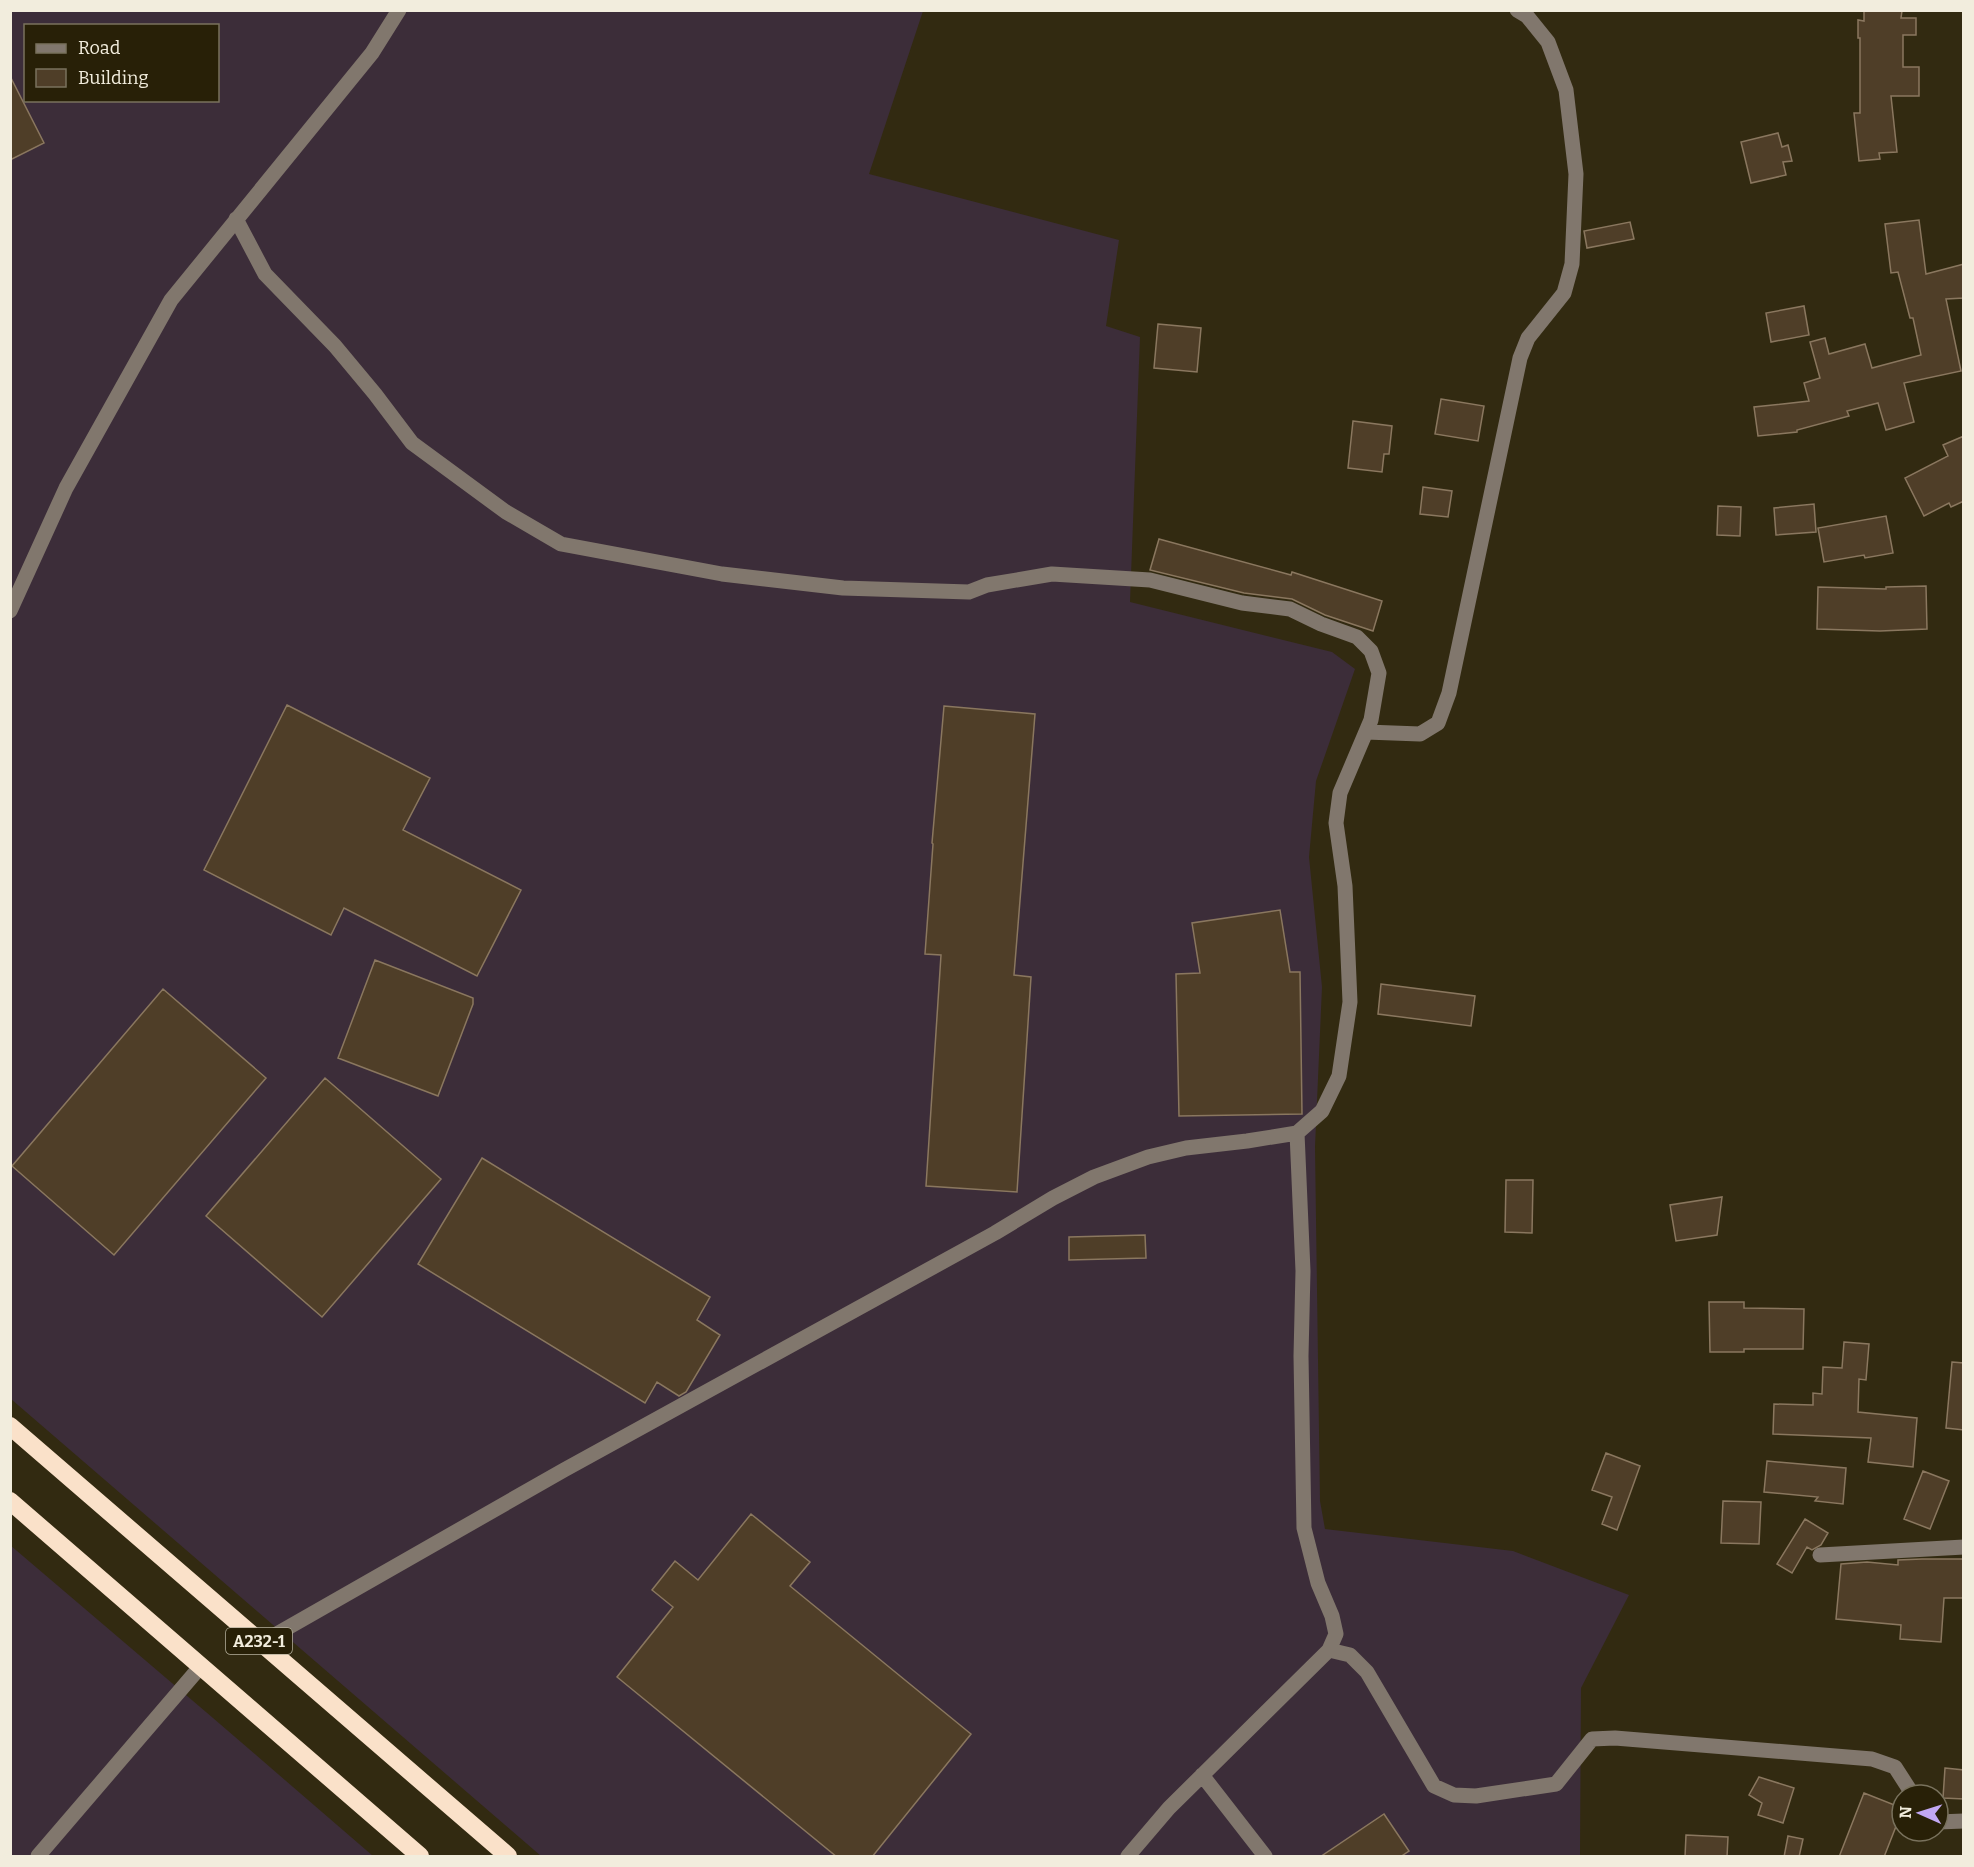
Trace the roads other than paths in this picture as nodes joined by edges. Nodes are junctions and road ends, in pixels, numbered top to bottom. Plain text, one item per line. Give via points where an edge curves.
1 (399, 10) edge
2 (1517, 10) edge
3 (236, 219) junction
4 (10, 611) edge
5 (1366, 732) junction
6 (1297, 1133) junction
7 (10, 1426) edge
8 (10, 1501) edge
9 (1964, 1547) edge
10 (1820, 1555) dead end
11 (261, 1643) junction
12 (1329, 1650) junction
13 (201, 1666) junction
14 (1202, 1775) junction
15 (1906, 1783) edge
16 (38, 1857) edge
17 (420, 1857) edge
18 (508, 1857) edge
19 (1128, 1857) edge
20 (1265, 1857) edge

1 - 3 street via 372,53
2 - 5 street via 1527,16 1548,42 1566,90 1576,174 1572,264 1564,293 1528,338 1520,358 1449,693 1438,723 1420,734
3 - 4 street via 171,300 66,488
3 - 5 street via 266,274 335,346 412,443 506,512 561,544 722,574 843,588 969,592 987,585 1052,574 1095,576 1150,580 1242,603 1290,609 1357,637 1371,651 1378,673
5 - 6 street via 1340,793 1336,823 1345,886 1350,1002 1339,1076 1322,1111
6 - 11 street via 1186,1148 1094,1177 564,1470
6 - 12 street via 1303,1271 1304,1528 1336,1635
7 - 11 highway, A232-1
8 - 13 highway, A232-1
9 - 10 street
11 - 18 highway, A232-1
12 - 14 street
12 - 15 street via 1350,1655 1367,1672 1434,1786 1454,1795 1476,1796 1556,1784 1592,1739 1615,1738 1872,1759 1896,1767
13 - 16 street
13 - 17 highway, A232-1
14 - 19 street via 1168,1808
14 - 20 street

